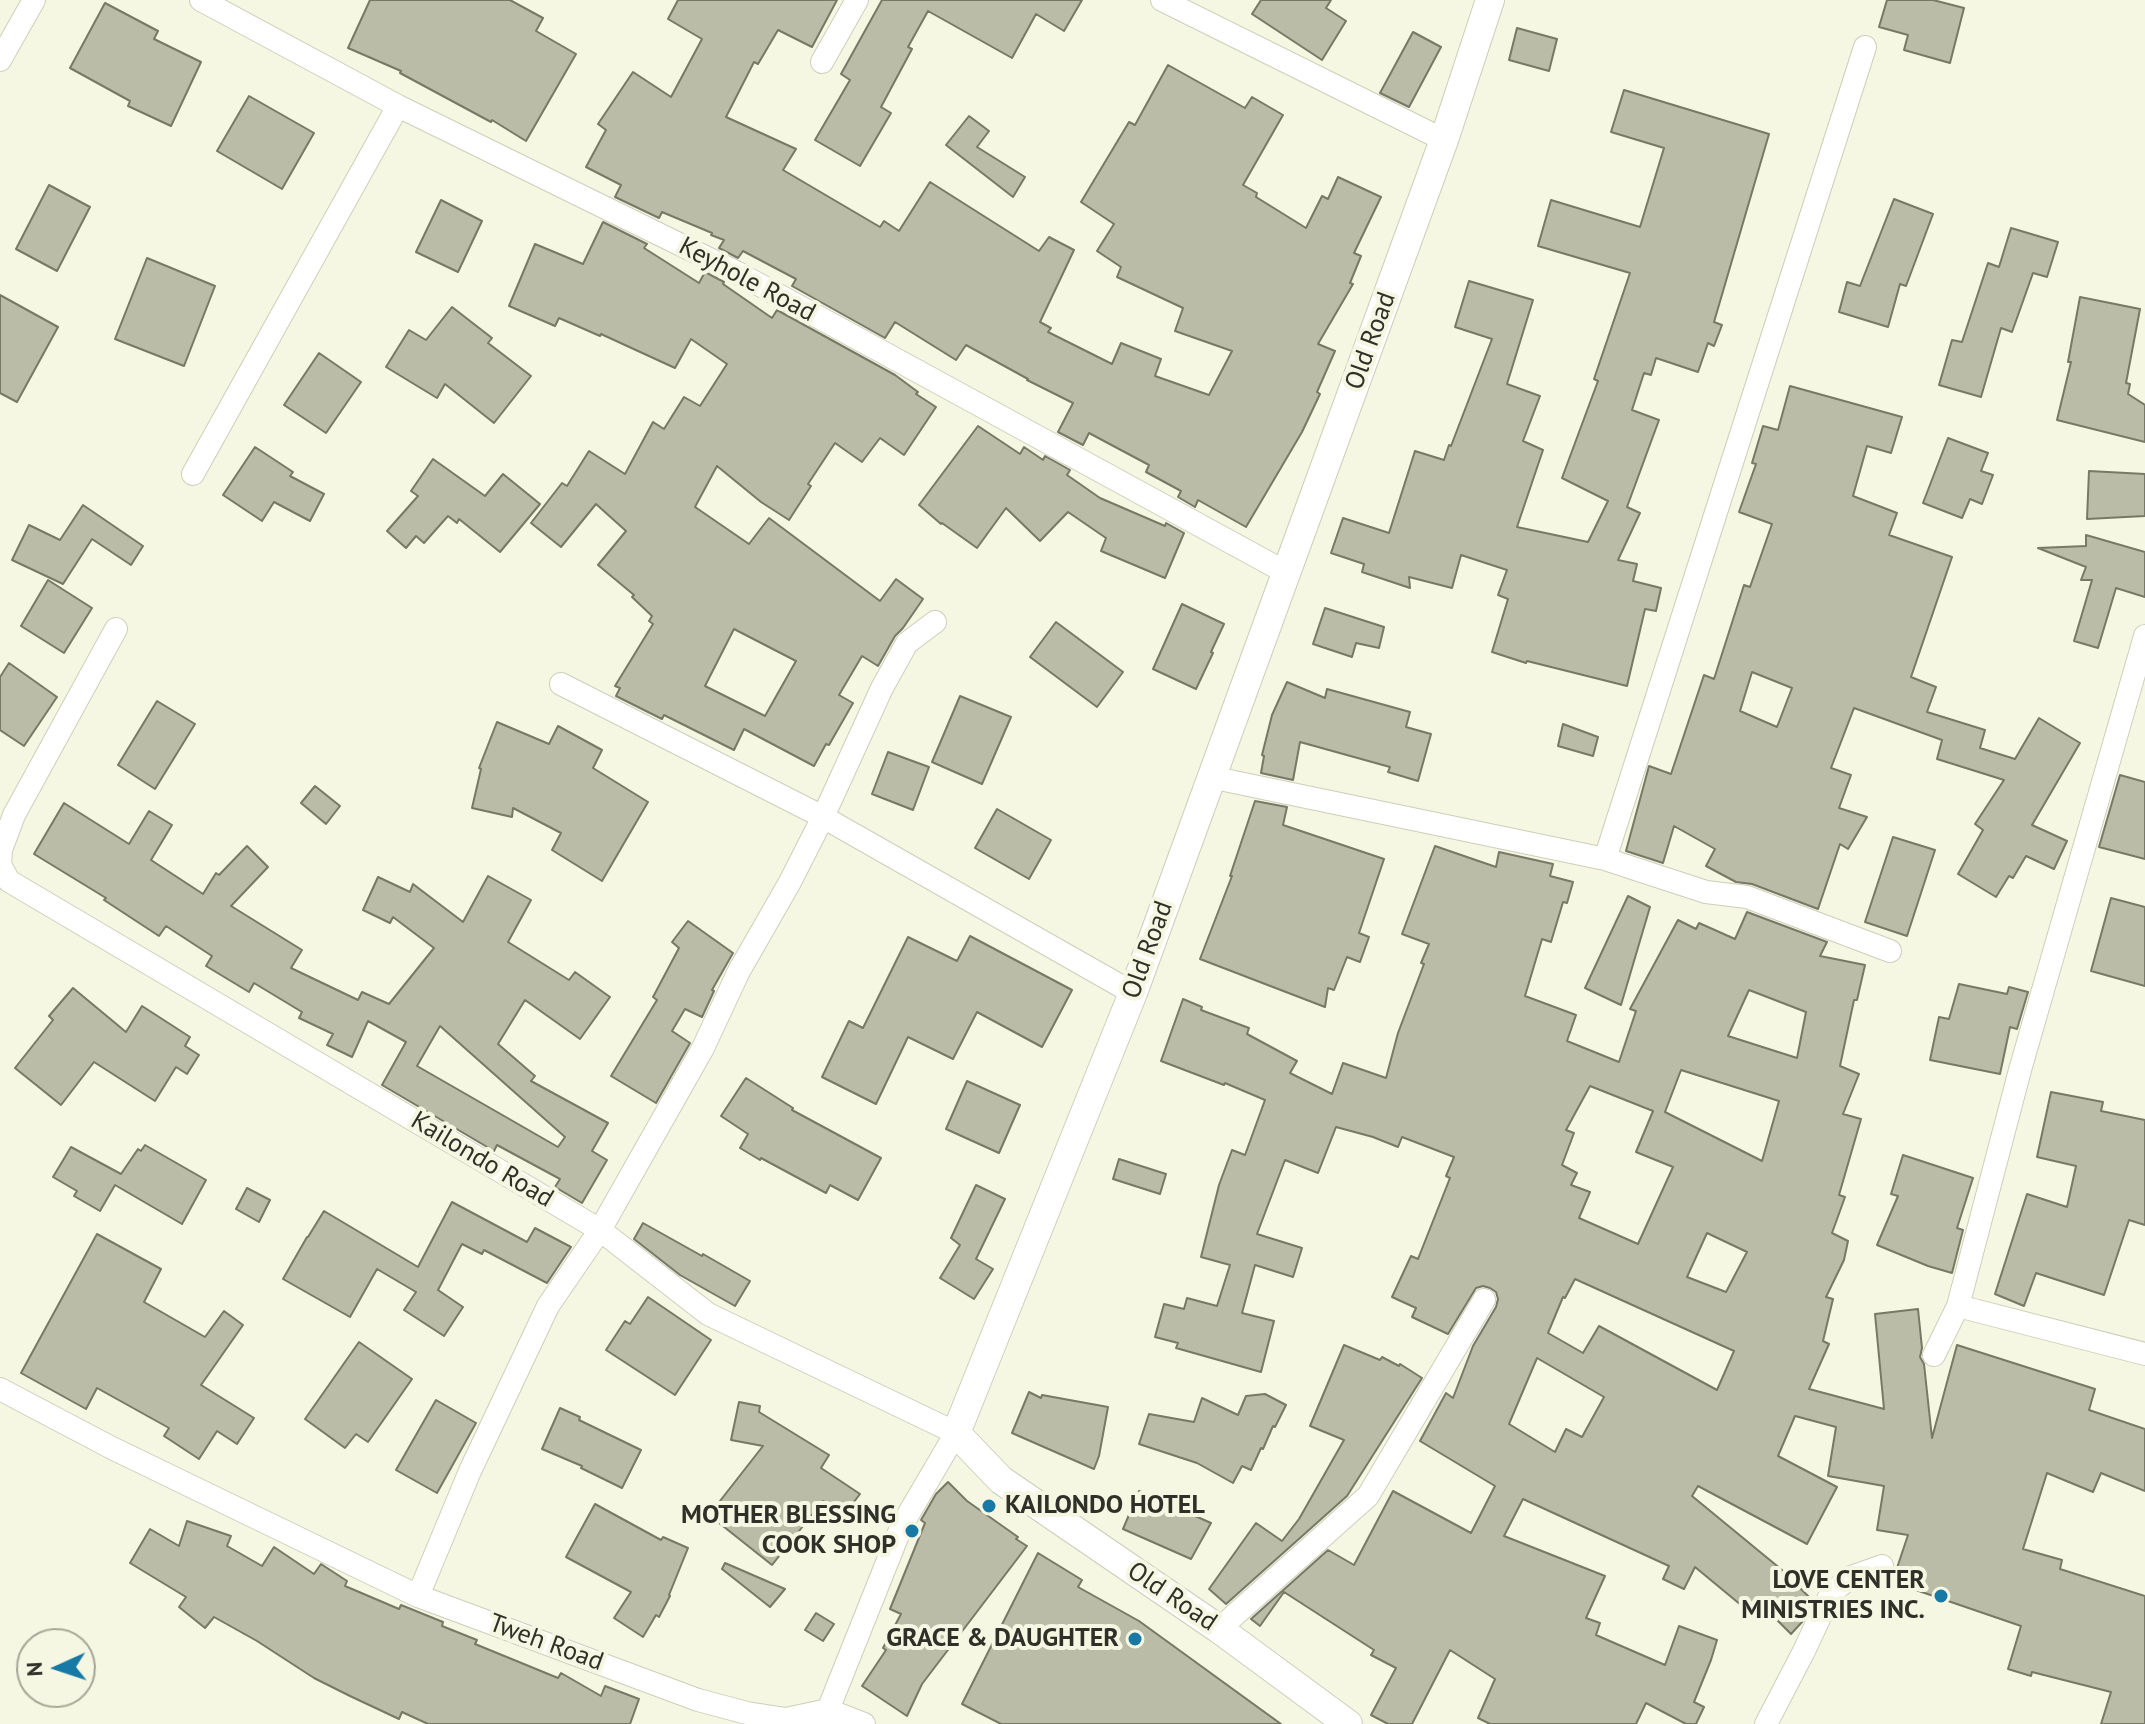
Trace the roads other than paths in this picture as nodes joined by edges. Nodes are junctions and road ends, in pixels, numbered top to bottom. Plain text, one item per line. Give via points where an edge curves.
1 (34, 0) edge
2 (201, 0) edge
3 (857, 0) edge
4 (1162, 0) edge
5 (1490, 0) edge
6 (1865, 47) dead end
7 (0, 60) edge
8 (822, 62) dead end
9 (398, 106) junction
10 (1444, 140) junction
11 (193, 474) dead end
12 (1287, 573) junction
13 (935, 622) dead end
14 (116, 629) dead end
15 (2145, 636) edge
16 (561, 684) dead end
17 (1210, 777) junction
18 (823, 817) junction
19 (1605, 859) junction
20 (1890, 951) dead end
21 (1133, 993) junction
22 (600, 1230) junction
23 (1484, 1300) dead end
24 (1958, 1306) junction
25 (2145, 1354) edge
26 (1934, 1355) dead end
27 (0, 1389) edge
28 (956, 1433) junction
29 (1882, 1566) dead end
30 (418, 1596) junction
31 (1219, 1629) junction
32 (826, 1717) edge
33 (864, 1724) edge
34 (1348, 1724) edge
35 (1766, 1724) edge

1 - 7 street
2 - 9 street, Keyhole Road
3 - 8 street
4 - 10 street
5 - 10 street, Old Road
6 - 19 street
9 - 11 street
9 - 12 street, Keyhole Road via 736,272
10 - 12 street, Old Road
12 - 17 street, Old Road
13 - 18 street via 907,643
14 - 22 street, Kailondo Road via 14,815 1,850 0,865 9,881
15 - 24 street
16 - 18 street
17 - 19 street
17 - 21 street, Old Road
18 - 21 street
18 - 22 street via 703,1048
19 - 20 street via 1706,892 1747,897
21 - 28 street, Old Road
22 - 28 street, Kailondo Road via 708,1314
22 - 30 street via 548,1306
23 - 31 street via 1368,1496
24 - 25 street
24 - 26 street
27 - 30 street, Tweh Road
28 - 31 street, Old Road via 1001,1480
28 - 32 street via 902,1525
29 - 35 street via 1851,1577 1831,1593
30 - 32 street, Tweh Road via 698,1700 786,1719
31 - 34 street, Old Road
32 - 33 street

